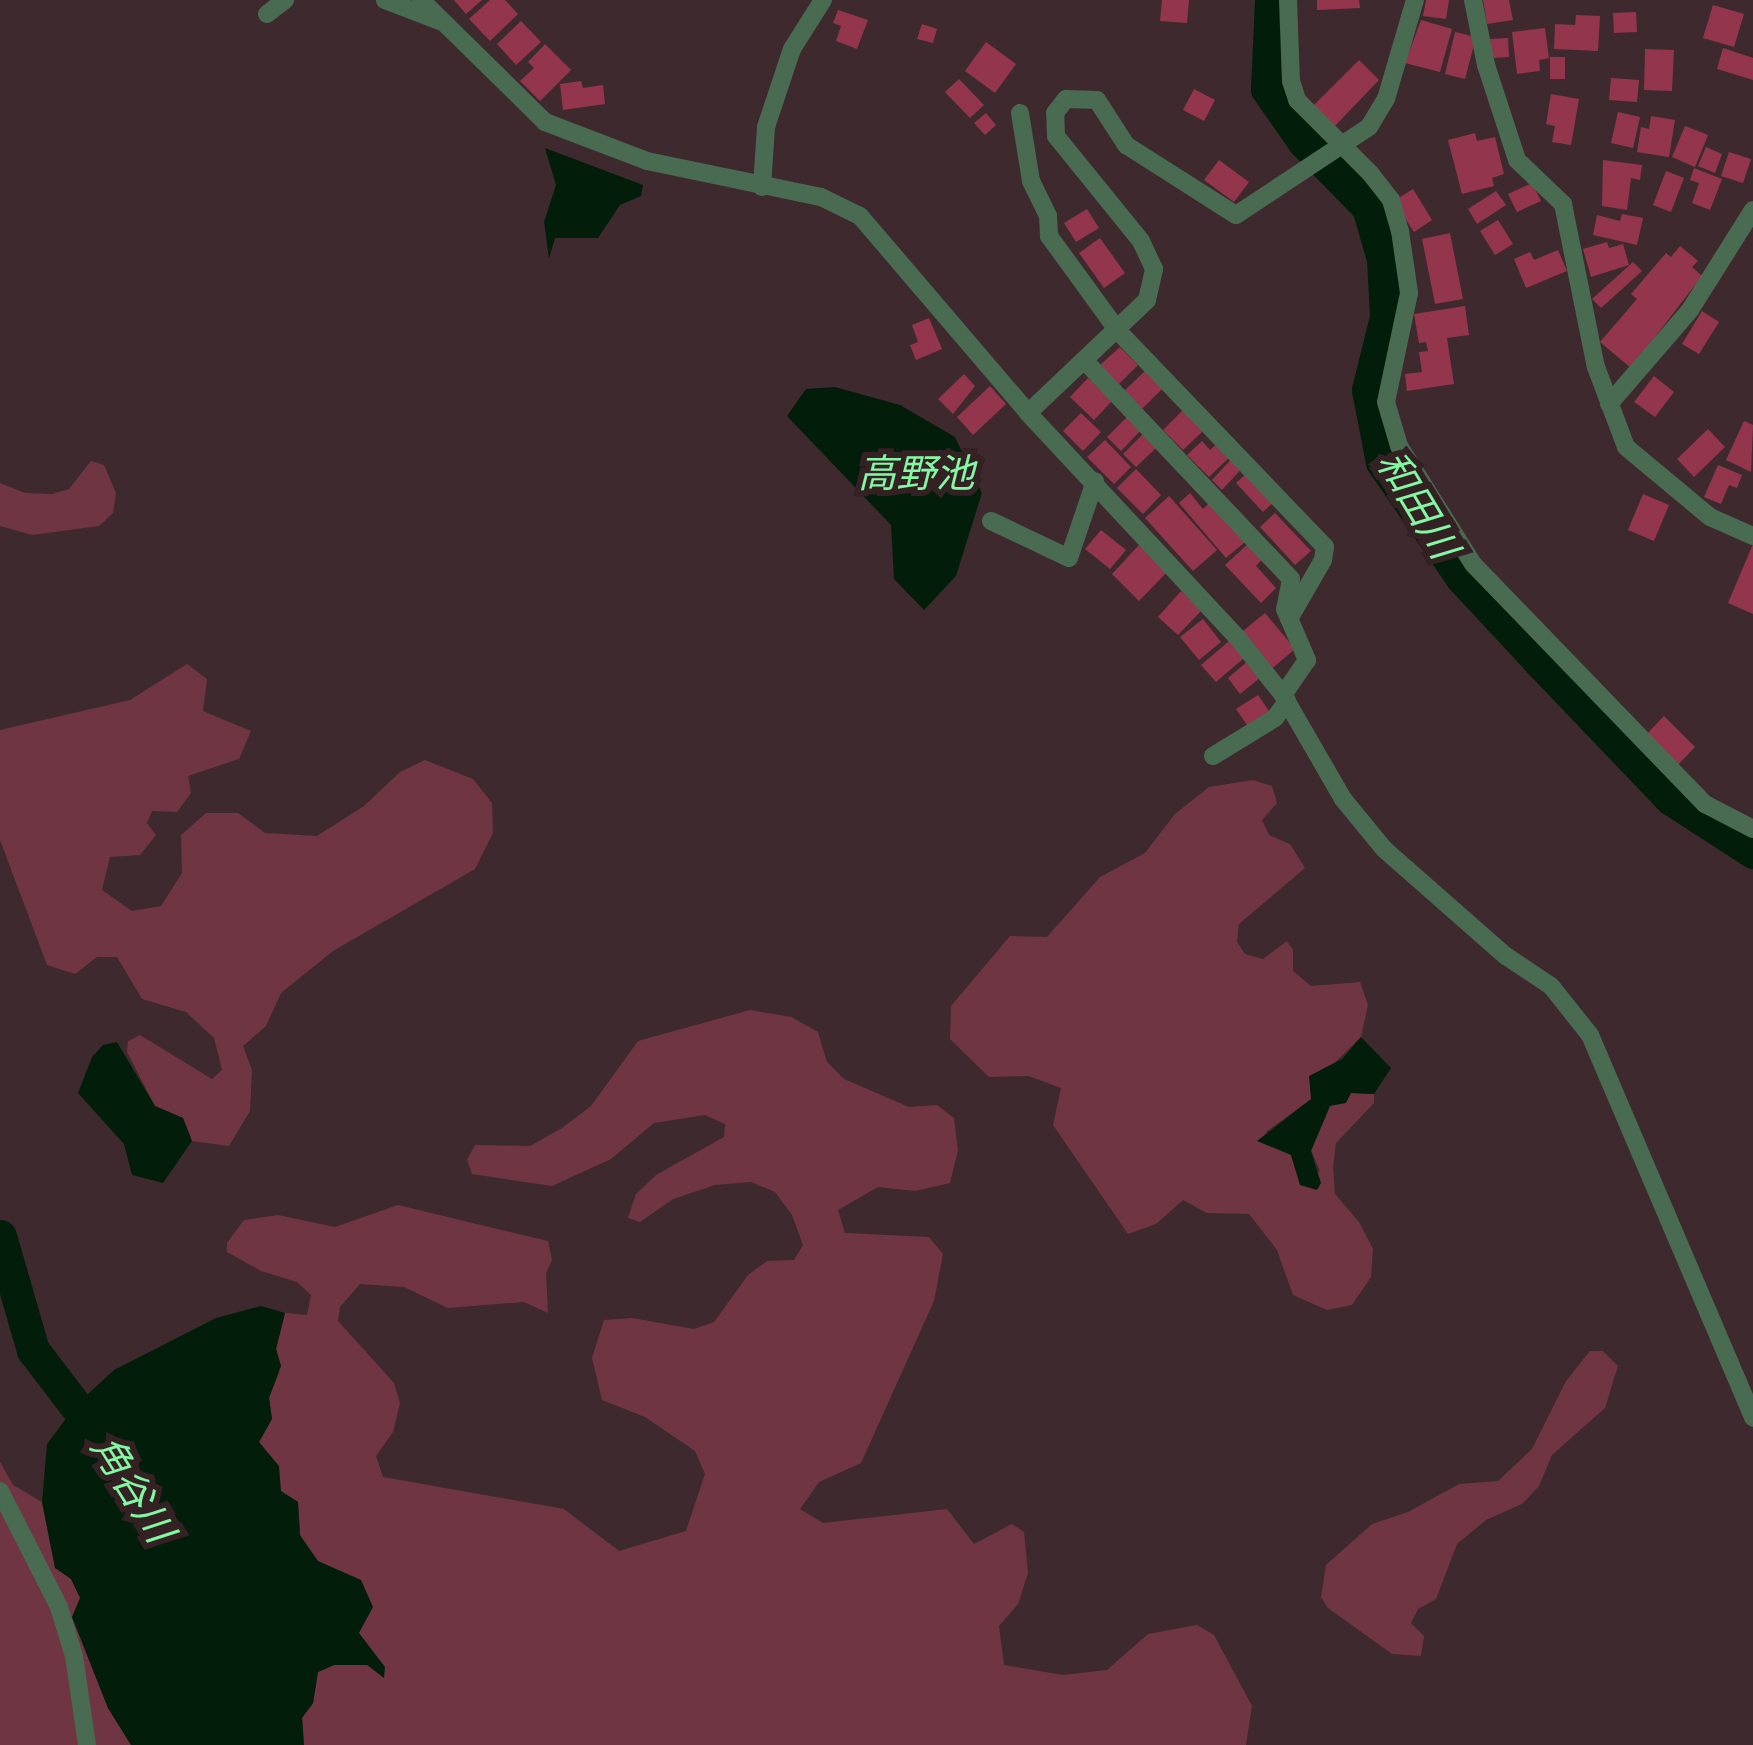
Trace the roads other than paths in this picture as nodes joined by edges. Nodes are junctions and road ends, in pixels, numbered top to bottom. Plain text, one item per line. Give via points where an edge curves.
1 (285, 0) edge
2 (386, 0) edge
3 (421, 0) edge
4 (439, 0) edge
5 (823, 0) edge
6 (1288, 0) edge
7 (1415, 0) edge
8 (1472, 0) edge
9 (267, 14) dead end
10 (442, 22) junction
11 (1020, 113) dead end
12 (1337, 150) junction
13 (762, 187) junction
14 (1753, 210) edge
15 (1118, 331) junction
16 (1084, 360) junction
17 (1610, 404) junction
18 (1028, 413) junction
19 (1096, 481) junction
20 (992, 521) dead end
21 (1753, 536) edge
22 (1289, 619) junction
23 (1285, 698) junction
24 (1213, 756) dead end
25 (1753, 829) edge
26 (1753, 1418) edge
27 (0, 1491) edge
28 (87, 1745) edge

1 - 9 street
2 - 10 street
3 - 10 street
4 - 10 street
5 - 13 street via 792,49 772,108
6 - 12 street via 1297,100
7 - 12 street via 1386,99 1369,127
8 - 17 street via 1517,160 1563,203
10 - 13 street via 545,122 647,161
11 - 15 street via 1049,236
12 - 15 street via 1236,215 1126,145 1097,100 1066,99 1055,113 1056,136 1130,226 1154,269 1147,300
12 - 25 street via 1391,200 1400,231 1409,293 1386,403 1399,446 1473,564 1705,804
13 - 18 street via 821,197 860,216
14 - 17 street via 1690,310
15 - 16 street
15 - 22 street via 1325,547
16 - 18 street
16 - 22 street via 1284,567 1292,579
17 - 21 street via 1626,447 1710,517
18 - 19 street
19 - 20 street via 1069,558
19 - 23 street
22 - 23 street via 1307,660
23 - 24 street via 1275,718
23 - 26 street via 1343,799 1384,849 1505,956 1552,986 1590,1034
27 - 28 street via 59,1607

